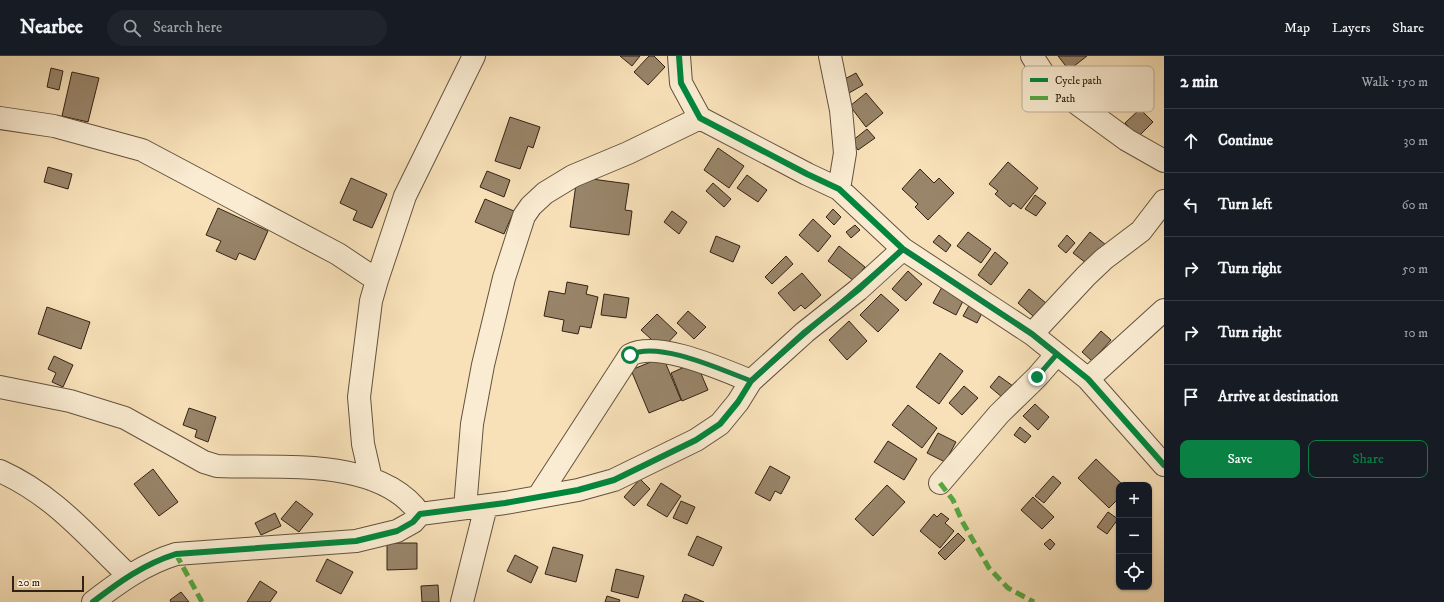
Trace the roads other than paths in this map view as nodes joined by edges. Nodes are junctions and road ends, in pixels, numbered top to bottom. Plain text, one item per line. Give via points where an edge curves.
1 (474, 56) edge
2 (679, 56) edge
3 (830, 56) edge
4 (1032, 56) edge
5 (1039, 66) edge
6 (1089, 112) edge
7 (0, 118) edge
8 (700, 118) junction
9 (1164, 161) edge
10 (839, 189) junction
11 (1164, 201) edge
12 (903, 249) junction
13 (377, 280) junction
14 (1164, 310) edge
15 (1032, 334) junction
16 (1057, 354) junction
17 (1088, 378) junction
18 (751, 381) junction
19 (0, 387) edge
20 (1164, 465) edge
21 (0, 471) edge
22 (371, 478) junction
23 (940, 484) dead end
24 (538, 497) junction
25 (476, 507) junction
26 (420, 514) junction
27 (128, 575) junction
28 (93, 602) edge
29 (462, 602) edge

1 - 13 street via 405,196
2 - 8 street via 681,82
3 - 10 street via 842,110 845,153
4 - 5 street
6 - 9 street via 1127,140
7 - 13 street via 54,126 142,150 338,254
8 - 10 street
8 - 25 street via 573,176 545,193 524,216 504,278 472,424
10 - 12 street
11 - 15 street via 1141,231 1086,276
12 - 15 street
12 - 18 street
13 - 22 street via 371,301 359,397 363,444
14 - 17 street
15 - 16 street
16 - 17 street
16 - 23 street via 999,414
17 - 20 street
18 - 24 street via 720,424 696,440 614,480
18 - 24 street via 676,354 645,351 630,355
19 - 22 street via 70,401 126,418 204,462 217,466 327,469
21 - 27 street via 47,498
22 - 26 street via 400,494 413,504
24 - 25 street
25 - 26 street
25 - 29 street
26 - 27 street via 403,528 376,537 356,541 176,554 157,560
27 - 28 street

